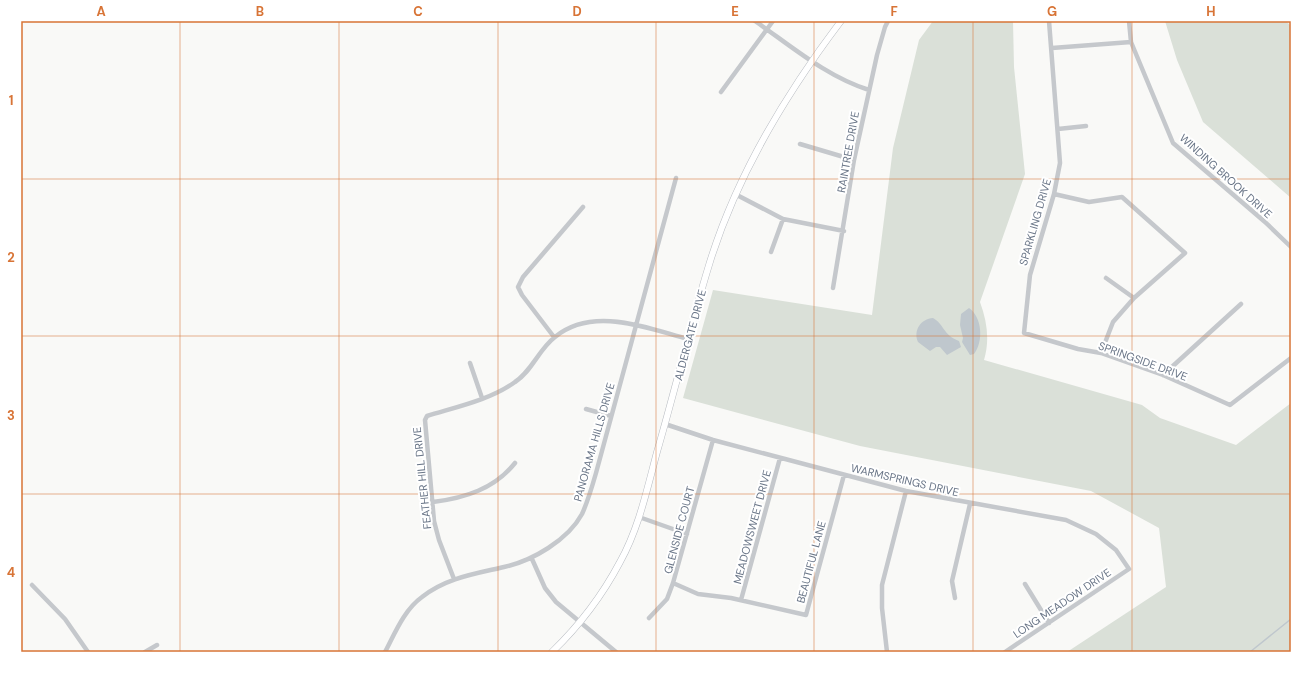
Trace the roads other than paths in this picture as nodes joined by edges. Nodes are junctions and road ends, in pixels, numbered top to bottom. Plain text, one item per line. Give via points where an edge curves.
1 (755, 21) edge
2 (773, 21) edge
3 (841, 21) edge
4 (888, 21) edge
5 (1048, 21) edge
6 (1129, 21) edge
7 (767, 29) junction
8 (1131, 42) junction
9 (1052, 48) junction
10 (812, 61) junction
11 (869, 90) junction
12 (721, 92) dead end
13 (1086, 126) dead end
14 (1058, 129) junction
15 (800, 144) dead end
16 (854, 160) junction
17 (676, 178) dead end
18 (735, 194) junction
19 (1054, 194) junction
20 (583, 207) dead end
21 (783, 219) junction
22 (844, 231) junction
23 (1291, 247) edge
24 (771, 252) dead end
25 (1106, 278) dead end
26 (833, 288) dead end
27 (1134, 298) junction
28 (1241, 304) dead end
29 (636, 325) junction
30 (1024, 333) joint
31 (554, 337) junction
32 (688, 339) junction
33 (1101, 353) junction
34 (1291, 358) edge
35 (470, 363) dead end
36 (1163, 375) junction
37 (482, 398) junction
38 (586, 409) dead end
39 (611, 416) junction
40 (665, 424) junction
41 (713, 440) junction
42 (780, 458) junction
43 (516, 463) dead end
44 (844, 475) junction
45 (906, 491) junction
46 (433, 502) junction
47 (970, 504) junction
48 (639, 518) junction
49 (687, 534) junction
50 (532, 559) junction
51 (1129, 569) joint
52 (454, 579) junction
53 (673, 584) junction
54 (1024, 584) dead end
55 (32, 585) dead end
56 (955, 598) dead end
57 (741, 600) junction
58 (649, 618) dead end
59 (581, 623) junction
60 (1049, 623) junction
61 (157, 645) dead end
62 (88, 652) edge
63 (145, 652) edge
64 (385, 652) edge
65 (552, 652) edge
66 (616, 652) edge
67 (887, 652) edge
68 (1005, 652) edge

1 - 7 street
2 - 7 street
3 - 10 street, ALDERGATE DRIVE
4 - 11 street, RAINTREE DRIVE
5 - 9 street, SPARKLING DRIVE
6 - 8 street, WINDING BROOK DRIVE
7 - 10 street
7 - 12 street
8 - 9 street
8 - 23 street, WINDING BROOK DRIVE via 1173,143
9 - 14 street, SPARKLING DRIVE via 1053,89
10 - 11 street via 851,84
10 - 18 street, ALDERGATE DRIVE via 783,104
11 - 16 street, RAINTREE DRIVE
13 - 14 street
14 - 19 street, SPARKLING DRIVE via 1060,163
15 - 16 street
16 - 22 street, RAINTREE DRIVE
17 - 29 street, PANORAMA HILLS DRIVE
18 - 21 street
18 - 32 street, ALDERGATE DRIVE via 709,264
19 - 27 street via 1088,202 1122,197 1185,253
19 - 30 street, SPARKLING DRIVE via 1030,275
20 - 31 street via 523,277 518,287
21 - 22 street
21 - 24 street
22 - 26 street, RAINTREE DRIVE
25 - 27 street
27 - 33 street via 1113,322
28 - 36 street
29 - 31 street via 593,321 571,326
29 - 32 street
29 - 39 street, PANORAMA HILLS DRIVE
30 - 33 street, SPRINGSIDE DRIVE
31 - 37 street via 516,382
32 - 40 street, ALDERGATE DRIVE
33 - 36 street, SPRINGSIDE DRIVE
34 - 36 street, SPRINGSIDE DRIVE via 1230,405
35 - 37 street
37 - 46 street, FEATHER HILL DRIVE via 427,416 425,420
38 - 39 street
39 - 50 street, PANORAMA HILLS DRIVE via 596,474 581,515 568,531
40 - 41 street, WARMSPRINGS DRIVE
40 - 48 street, ALDERGATE DRIVE
41 - 42 street, WARMSPRINGS DRIVE
41 - 49 street, GLENSIDE COURT
42 - 44 street, WARMSPRINGS DRIVE
42 - 57 street, MEADOWSWEET DRIVE
43 - 46 street via 502,478 484,489 464,497
44 - 45 street, WARMSPRINGS DRIVE
44 - 57 street, BEAUTIFUL LANE via 806,615
45 - 47 street, WARMSPRINGS DRIVE
45 - 67 street via 882,585
46 - 52 street, FEATHER HILL DRIVE via 439,540
47 - 51 street, WARMSPRINGS DRIVE via 1066,520 1096,534 1116,550
47 - 56 street via 952,581
48 - 49 street
48 - 59 street, ALDERGATE DRIVE via 621,561
49 - 53 street, GLENSIDE COURT
50 - 52 street, PANORAMA HILLS DRIVE
50 - 59 street via 545,588 556,602
51 - 60 street, LONG MEADOW DRIVE
52 - 64 street, PANORAMA HILLS DRIVE via 421,597 410,609
53 - 57 street, BEAUTIFUL LANE via 698,594
53 - 58 street, GLENSIDE COURT via 667,599
54 - 60 street
55 - 62 street via 65,619
59 - 65 street, ALDERGATE DRIVE
59 - 66 street
60 - 68 street, LONG MEADOW DRIVE
61 - 63 street

